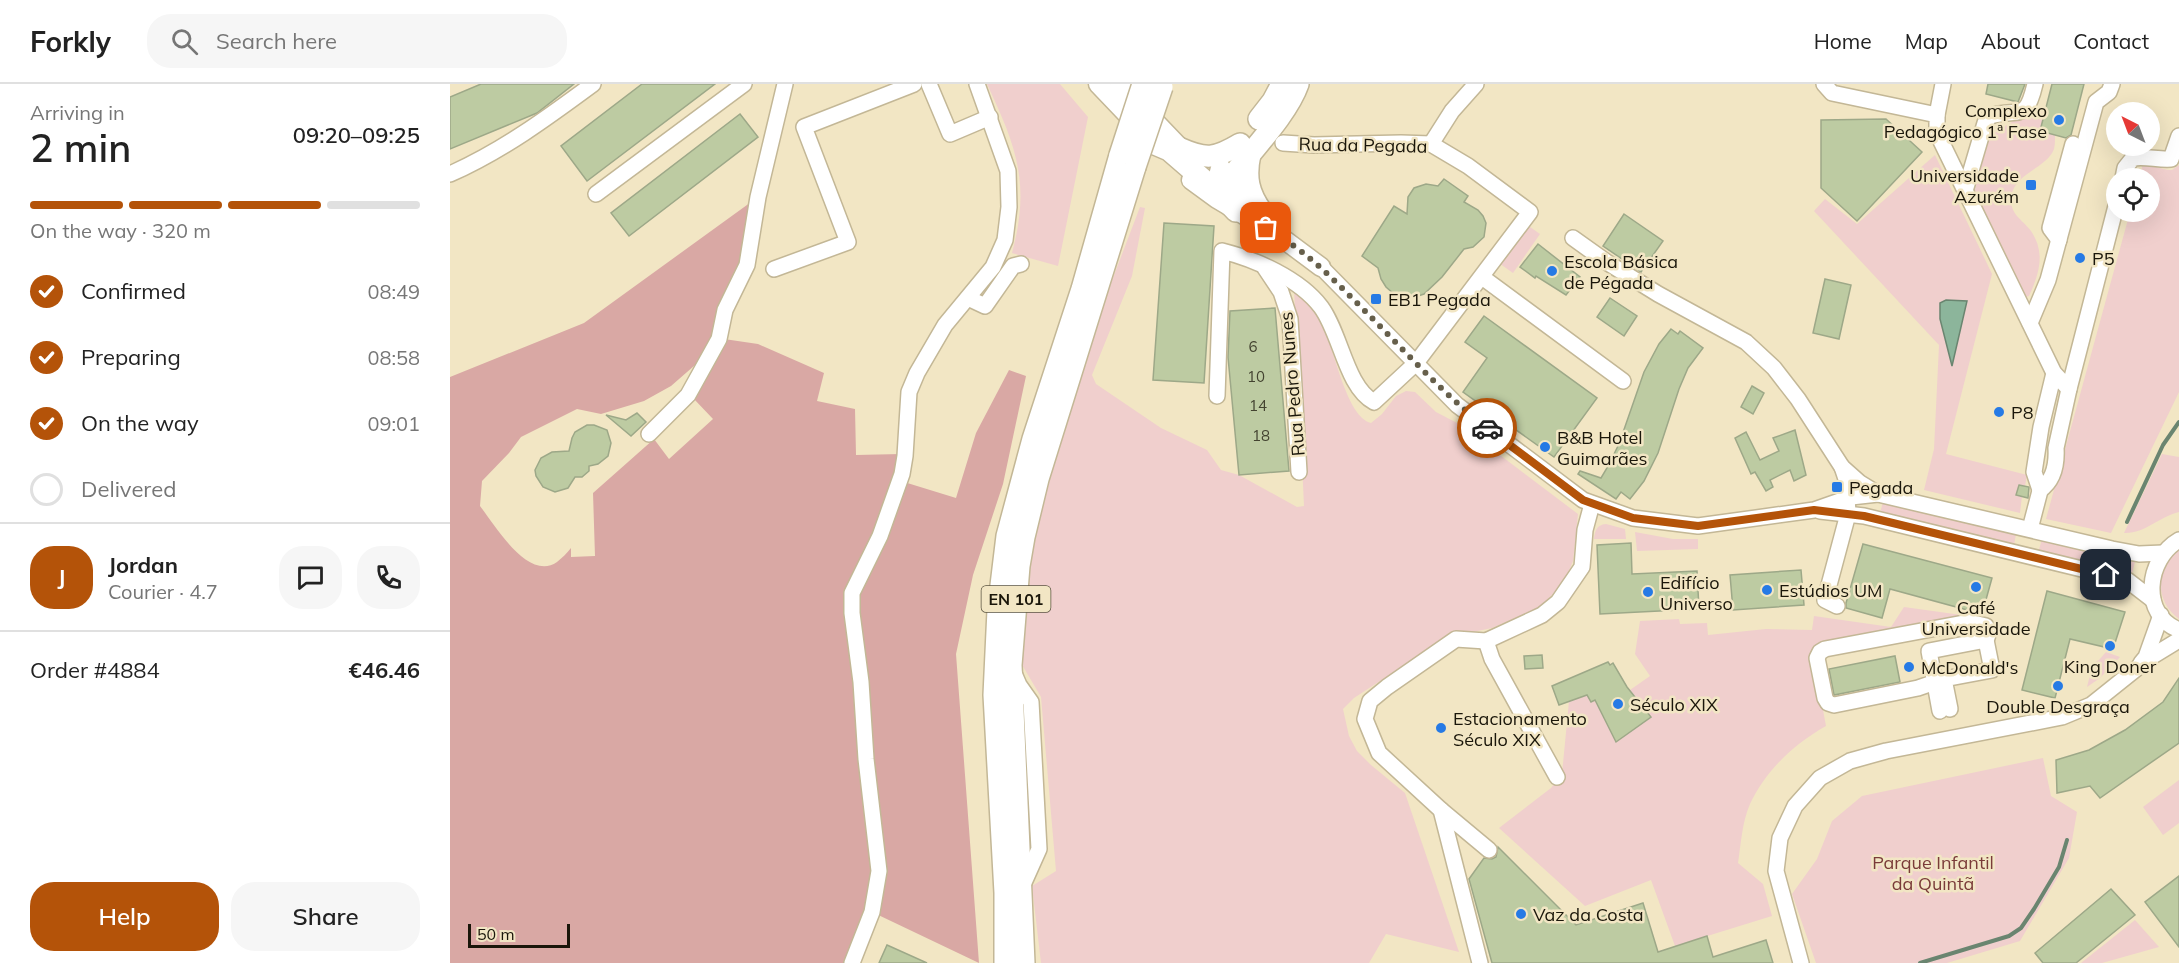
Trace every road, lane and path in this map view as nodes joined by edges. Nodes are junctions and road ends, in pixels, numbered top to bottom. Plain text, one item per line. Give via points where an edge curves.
1 (592, 84) edge
2 (744, 84) edge
3 (785, 84) edge
4 (914, 84) edge
5 (929, 84) edge
6 (977, 84) edge
7 (1098, 84) edge
8 (1119, 84) edge
9 (1282, 84) edge
10 (1298, 84) edge
11 (1476, 84) edge
12 (1824, 84) edge
13 (1944, 84) edge
14 (2035, 84) edge
15 (2112, 84) edge
16 (1158, 85) edge
17 (1937, 115) junction
18 (990, 117) junction
19 (2179, 136) edge
20 (1283, 143) dead end
21 (1155, 144) junction
22 (1431, 144) junction
23 (2073, 144) dead end
24 (1179, 148) junction
25 (1245, 148) junction
26 (1128, 161) junction
27 (2125, 168) edge
28 (450, 174) edge
29 (1219, 184) junction
30 (1965, 191) junction
31 (596, 194) dead end
32 (1236, 211) junction
33 (1262, 212) junction
34 (2112, 222) edge
35 (1573, 238) dead end
36 (2059, 240) junction
37 (1021, 264) dead end
38 (1264, 266) junction
39 (1321, 267) junction
40 (774, 269) dead end
41 (1482, 277) junction
42 (968, 298) junction
43 (2030, 323) junction
44 (1416, 363) junction
45 (2054, 373) junction
46 (1623, 381) dead end
47 (2069, 388) junction
48 (1217, 396) dead end
49 (2061, 426) junction
50 (2041, 427) junction
51 (649, 434) dead end
52 (1842, 467) junction
53 (1299, 472) dead end
54 (2040, 490) junction
55 (1878, 494) junction
56 (1847, 500) junction
57 (1592, 504) junction
58 (1814, 510) junction
59 (1873, 518) junction
60 (2030, 529) junction
61 (2179, 540) edge
62 (2163, 553) junction
63 (2153, 600) junction
64 (1837, 606) dead end
65 (2161, 615) junction
66 (2179, 630) edge
67 (1986, 640) junction
68 (2179, 640) edge
69 (1486, 641) junction
70 (2133, 672) junction
71 (1939, 680) junction
72 (1945, 710) dead end
73 (1557, 777) dead end
74 (1441, 810) junction
75 (1489, 850) dead end
76 (852, 963) edge
77 (1005, 963) edge
78 (1024, 963) edge
79 (1480, 963) edge
80 (1801, 963) edge

1 - 28 street via 541,123
2 - 31 street
3 - 51 street via 758,198 747,265 725,310 719,339 688,394
4 - 40 street via 804,127 848,242
5 - 18 street via 950,134
6 - 18 street
7 - 21 main road
8 - 24 main road
9 - 25 highway
10 - 25 highway via 1292,98
11 - 22 street
12 - 17 street via 1832,93
13 - 17 street
14 - 30 street via 2031,104 2025,109 1990,116 1985,123
15 - 36 street via 2109,92 2096,102
16 - 26 highway, EN 101, bridge
17 - 30 street via 1937,133
18 - 42 street via 1008,171 1005,240 993,267
19 - 27 street via 2171,159 2133,158
20 - 22 street, Rua da Pegada
21 - 29 highway via 1169,150 1206,182
21 - 32 main road via 1190,179
22 - 41 street, Rua da Pegada via 1530,212
23 - 36 street via 2050,228
24 - 25 highway via 1212,157
24 - 29 main road
25 - 29 highway via 1231,178
25 - 33 highway via 1247,183
26 - 77 highway, EN 101 via 1084,280 1033,439 1007,536 994,696
26 - 78 highway, EN 101 via 1030,508 1019,566 1011,666
29 - 32 highway via 1226,201
29 - 33 main road
30 - 43 street
32 - 39 main road via 1278,235
33 - 39 main road via 1296,238
34 - 47 street
35 - 52 street via 1638,282 1746,342 1798,399
36 - 43 street
37 - 42 street via 1013,266 985,306
38 - 44 street via 1300,286 1321,307 1364,397 1374,402
38 - 48 street via 1249,257 1222,250
38 - 53 street, Rua Pedro Nunes via 1281,292 1290,319
39 - 44 street
41 - 44 street
41 - 46 street
42 - 76 street via 945,325 909,392 902,474 880,536 852,593 879,871 872,912
43 - 45 street
44 - 57 street via 1457,405
45 - 47 street
45 - 50 street
47 - 49 street
49 - 50 street via 2047,434
49 - 54 street
50 - 54 street via 2034,472
52 - 55 street
52 - 56 street
54 - 60 street
55 - 56 street
55 - 59 street via 1871,504
55 - 60 street
56 - 58 street
56 - 58 street
56 - 59 street
56 - 64 street via 1825,600
57 - 58 street via 1633,518 1698,526
57 - 69 street via 1582,567 1558,602 1533,620
59 - 63 street via 2127,580
60 - 62 street via 2139,554
61 - 62 street
62 - 63 street via 2151,583
63 - 65 street
65 - 66 street
65 - 70 street via 2146,657
67 - 71 street via 1992,670
67 - 71 street via 1929,651
67 - 71 street via 1986,626 1969,622 1872,640 1852,654 1830,658 1819,668 1825,698 1834,705
68 - 70 street
69 - 73 street via 1492,659
69 - 74 street via 1456,639 1370,701 1365,719 1379,753
70 - 80 street via 2091,705 2062,717 1886,751 1850,761 1820,778 1795,806 1780,838 1777,860 1776,871
71 - 72 street
74 - 75 street
74 - 79 street

